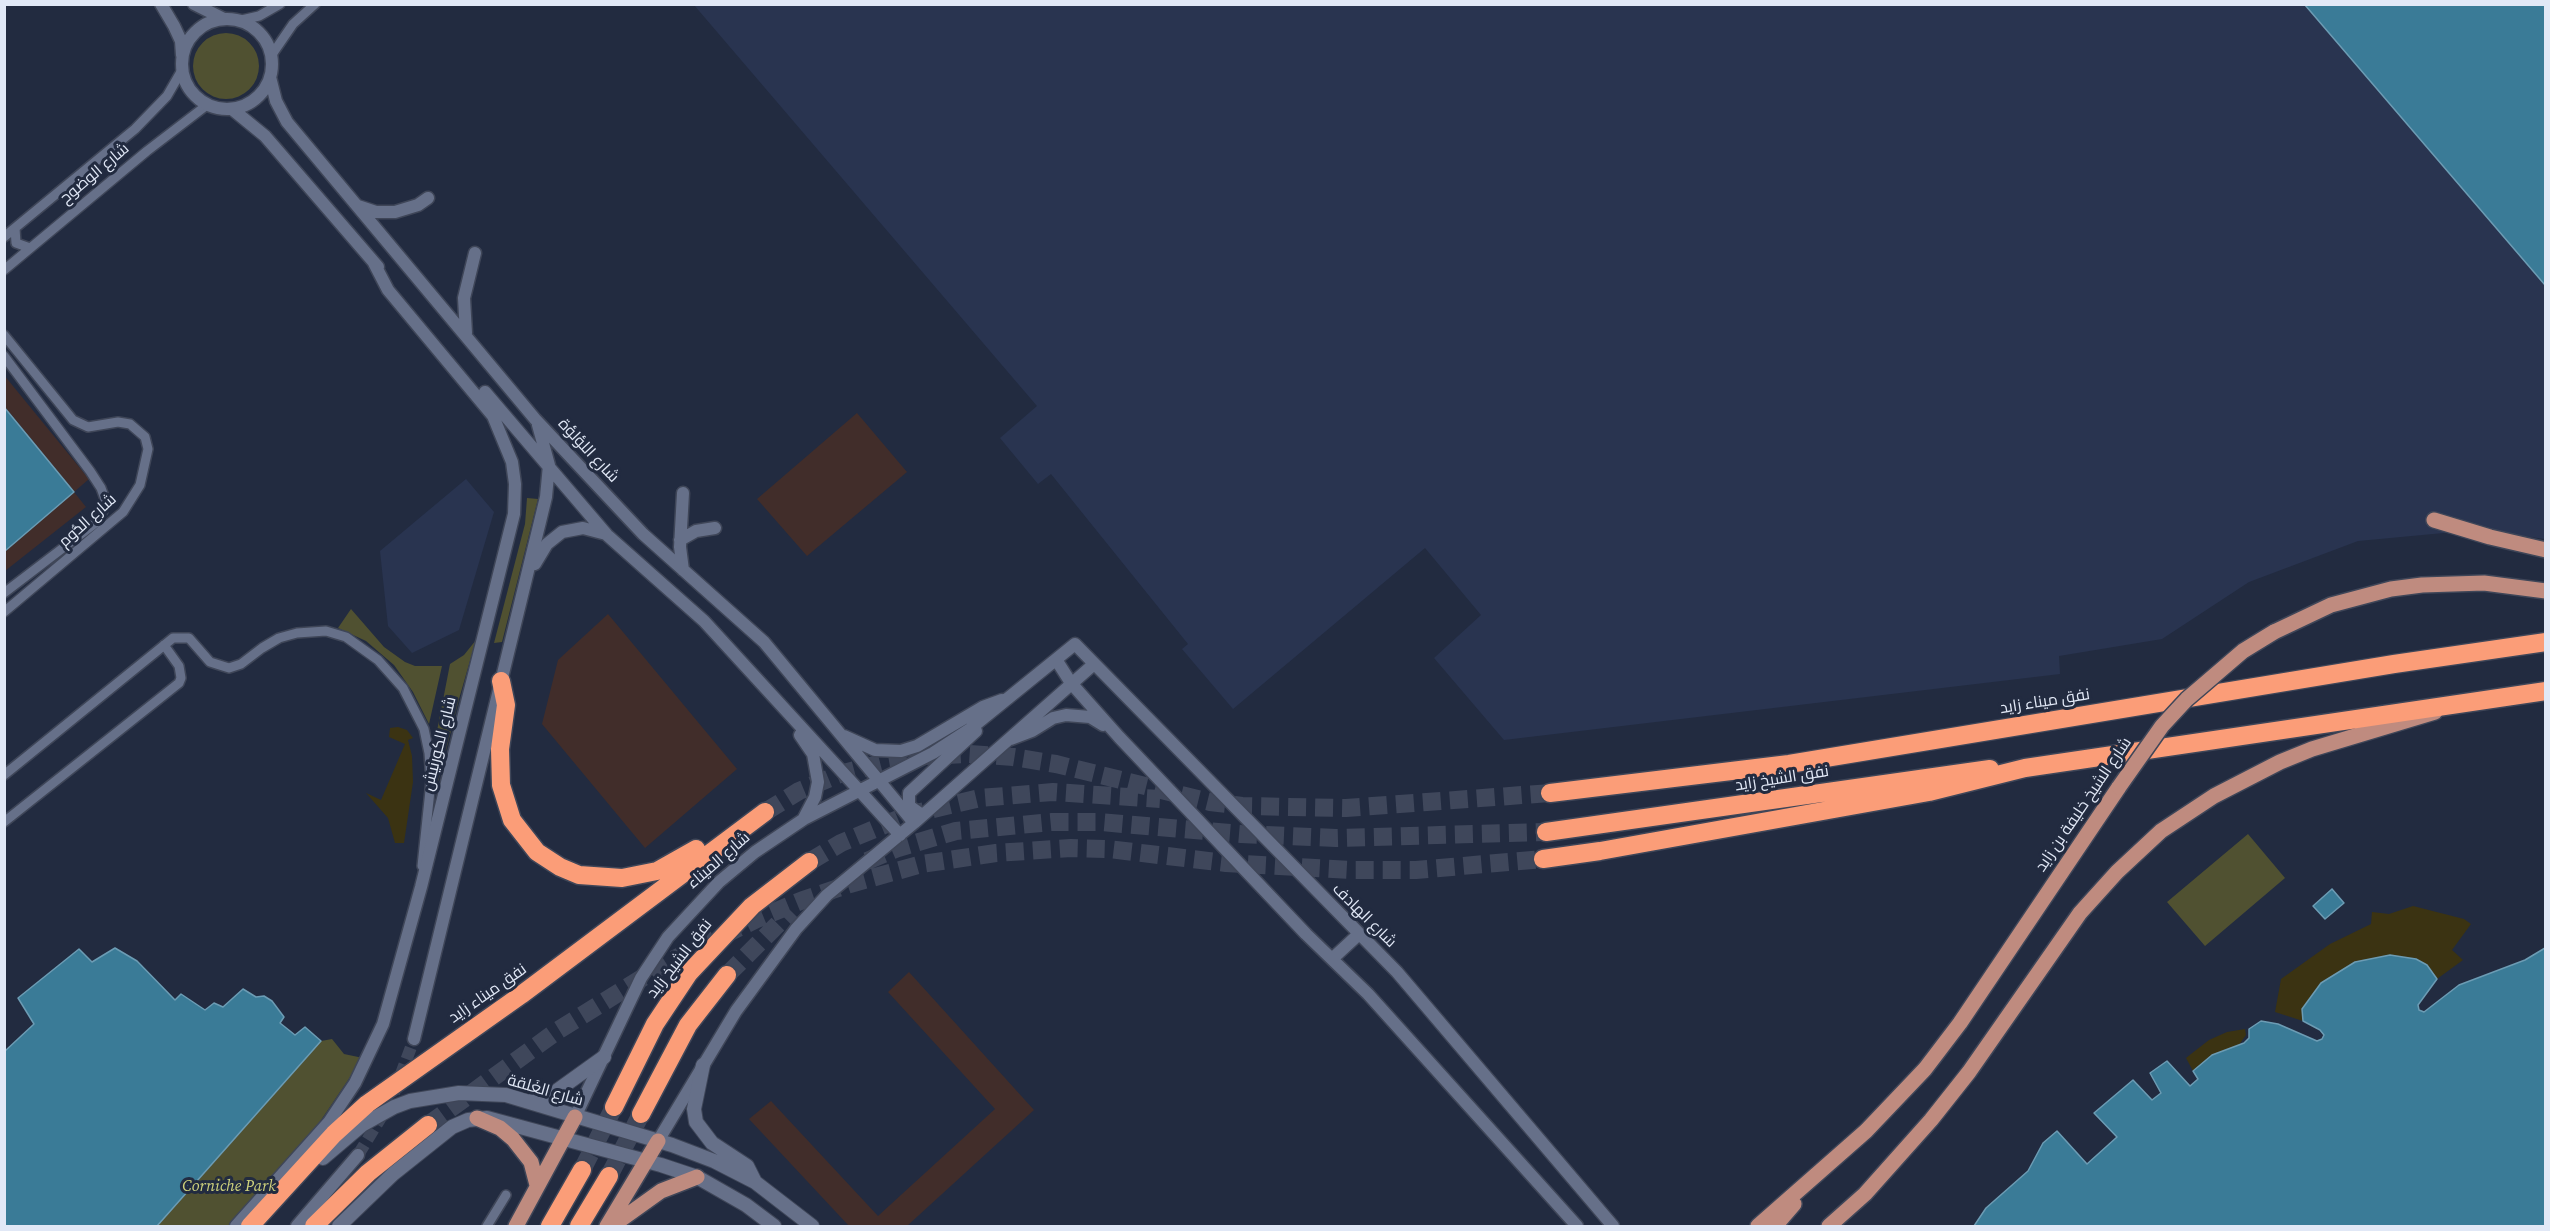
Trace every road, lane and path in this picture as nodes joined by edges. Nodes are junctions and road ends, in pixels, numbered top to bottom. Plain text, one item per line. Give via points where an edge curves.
1 (161, 4) edge
2 (194, 4) edge
3 (280, 4) edge
4 (315, 4) edge
5 (231, 20) junction
6 (182, 56) junction
7 (271, 56) junction
8 (182, 70) junction
9 (270, 77) junction
10 (207, 105) junction
11 (232, 109) junction
12 (428, 198) dead end
13 (358, 206) junction
14 (15, 228) junction
15 (4, 237) edge
16 (30, 248) junction
17 (475, 253) dead end
18 (374, 263) junction
19 (4, 270) edge
20 (466, 334) junction
21 (4, 335) edge
22 (4, 356) edge
23 (535, 419) junction
24 (549, 465) junction
25 (683, 493) dead end
26 (2434, 520) dead end
27 (715, 528) dead end
28 (607, 535) junction
29 (680, 540) junction
30 (2546, 550) edge
31 (683, 570) junction
32 (526, 581) junction
33 (2546, 591) edge
34 (4, 593) edge
35 (4, 612) edge
36 (2546, 642) edge
37 (1075, 644) joint
38 (164, 645) junction
39 (1056, 661) junction
40 (1094, 664) junction
41 (501, 681) junction
42 (1071, 683) junction
43 (2546, 691) edge
44 (1009, 698) junction
45 (2451, 705) junction
46 (787, 710) junction
47 (987, 716) junction
48 (839, 734) junction
49 (1119, 737) junction
50 (1007, 740) junction
51 (2025, 768) junction
52 (4, 775) edge
53 (876, 780) junction
54 (859, 788) junction
55 (1550, 792) tunnel mouth
56 (928, 811) junction
57 (804, 819) junction
58 (4, 822) edge
59 (914, 823) junction
60 (1546, 832) tunnel mouth
61 (900, 836) junction
62 (1543, 858) tunnel mouth
63 (809, 862) tunnel mouth
64 (421, 886) junction
65 (1359, 934) junction
66 (1332, 959) junction
67 (727, 975) tunnel mouth
68 (414, 1040) tunnel mouth
69 (604, 1057) junction
70 (703, 1065) junction
71 (531, 1101) junction
72 (614, 1107) tunnel mouth
73 (568, 1114) junction
74 (641, 1114) tunnel mouth
75 (477, 1118) junction
76 (428, 1125) tunnel mouth
77 (558, 1137) junction
78 (665, 1143) junction
79 (358, 1155) tunnel mouth
80 (654, 1163) junction
81 (582, 1170) tunnel mouth
82 (609, 1176) tunnel mouth
83 (697, 1177) junction
84 (755, 1182) junction
85 (537, 1185) junction
86 (1801, 1188) junction
87 (506, 1195) dead end
88 (236, 1227) edge
89 (251, 1227) edge
90 (297, 1227) edge
91 (314, 1227) edge
92 (339, 1227) edge
93 (487, 1227) edge
94 (516, 1227) edge
95 (550, 1227) edge
96 (579, 1227) edge
97 (607, 1227) edge
98 (612, 1227) edge
99 (774, 1227) edge
100 (812, 1227) edge
101 (1577, 1227) edge
102 (1613, 1227) edge
103 (1758, 1227) edge
104 (1775, 1227) edge
105 (1829, 1227) edge

1 - 6 street via 181,41
2 - 5 street
3 - 5 street via 259,16
4 - 7 street via 293,24
5 - 6 street via 213,21 193,34
5 - 7 street via 259,33
6 - 8 street
7 - 9 street
8 - 10 street via 190,91
8 - 14 street, شارع الوضوح via 167,96 135,129
9 - 11 street via 256,99
9 - 13 street, شارع اللؤلؤة via 287,122
10 - 11 street
10 - 16 street, شارع الوضوح
11 - 18 street via 265,136
12 - 13 street via 395,212 376,212
13 - 20 street, شارع اللؤلؤة
14 - 15 street, شارع الوضوح
14 - 16 street via 16,243
16 - 19 street, شارع الوضوح
17 - 20 street via 464,298
18 - 24 street
18 - 64 street, شارع الكورنيش via 388,290 493,416 507,446 515,484 511,530
20 - 23 street, شارع اللؤلؤة
21 - 35 street, شارع الدُّوم via 73,420 88,427 130,424 145,437 148,450 141,485 123,512
22 - 34 street, شارع الدُّوم via 96,479 105,505 97,522
23 - 24 street
23 - 31 street, شارع اللؤلؤة via 643,534
24 - 28 street
24 - 32 street via 546,497
25 - 29 street
26 - 30 main road
27 - 29 street via 696,531
28 - 32 street via 583,528 562,532 547,544
28 - 46 street via 704,621
29 - 31 street
31 - 48 street, شارع اللؤلؤة via 764,642
32 - 41 street
33 - 86 main road, شارع الشيخ خليفة بن زايد, bridge via 2484,583 2391,589 2331,605 2274,632 2236,657 2162,726 1931,1061 1887,1111
36 - 55 highway, نفق ميناء زايد via 1789,764
37 - 39 street, شارع الميناء
37 - 40 street, شارع الهادف
38 - 52 street
38 - 58 street via 179,666 178,683
38 - 64 street via 173,638 184,637 215,665 225,668 237,667 279,638 326,632 356,643 384,665 404,688 424,729 429,753 431,781
39 - 42 street
39 - 44 street, شارع الميناء
40 - 42 street
40 - 65 street, شارع الهادف
41 - 68 street
41 - 89 highway, نفق ميناء زايد via 506,705 500,772 507,809 530,845 560,867 599,878 648,874 679,860 739,819 765,812 530,989 367,1104 327,1141
42 - 49 street
42 - 50 street
43 - 45 highway
44 - 47 street, شارع الميناء
44 - 48 street via 983,707 917,746 901,751 875,750
45 - 51 highway
45 - 105 main road via 2280,762 2214,796 2161,831 2080,913 1931,1120 1865,1194
46 - 54 street
46 - 57 street via 795,729 811,749 817,775 815,797
47 - 53 street, شارع الميناء via 941,748
47 - 56 street via 959,750 909,793 907,802 911,810
48 - 53 street, شارع اللؤلؤة
49 - 50 street via 1089,717 1074,714 1053,718
49 - 66 street
50 - 56 street
51 - 60 highway, نفق الشيخ زايد via 1955,772
51 - 62 highway via 1929,792
53 - 54 street, شارع الميناء
53 - 59 street, شارع اللؤلؤة
54 - 57 street, شارع الميناء
54 - 61 street
56 - 59 street
57 - 69 street, شارع الميناء via 737,866 684,918 641,978
59 - 61 street
61 - 70 street via 827,895 796,930 760,975
63 - 72 highway, نفق الشيخ زايد via 752,906 689,973 655,1024
64 - 88 street, شارع الكورنيش via 383,1024 355,1083 315,1140
65 - 66 street
65 - 102 street, شارع الهادف via 1434,1015
66 - 101 street via 1471,1106
67 - 74 highway via 688,1025
69 - 71 main road via 551,1095
69 - 73 street, شارع الميناء
70 - 78 street
70 - 84 main road via 694,1108 696,1122 712,1143 747,1166
71 - 73 main road, شارع الغَلقة
71 - 89 main road, شارع الغَلقة via 499,1094 459,1093 426,1097 394,1107 338,1144
73 - 77 main road, شارع الميناء
73 - 78 main road, شارع الغَلقة
75 - 77 main road
75 - 85 main road via 513,1139 531,1162
75 - 92 main road via 452,1127 419,1153
76 - 91 highway via 368,1173
77 - 80 main road
77 - 85 main road, شارع الميناء
78 - 80 main road
78 - 84 main road, شارع الغَلقة
79 - 90 street
80 - 83 main road
80 - 97 main road
81 - 95 highway
82 - 96 highway
83 - 98 main road via 661,1191
83 - 99 main road via 746,1205
84 - 100 main road, شارع الغَلقة
85 - 94 main road, شارع الميناء
86 - 103 main road, شارع الشيخ خليفة بن زايد
86 - 104 main road
87 - 93 street

